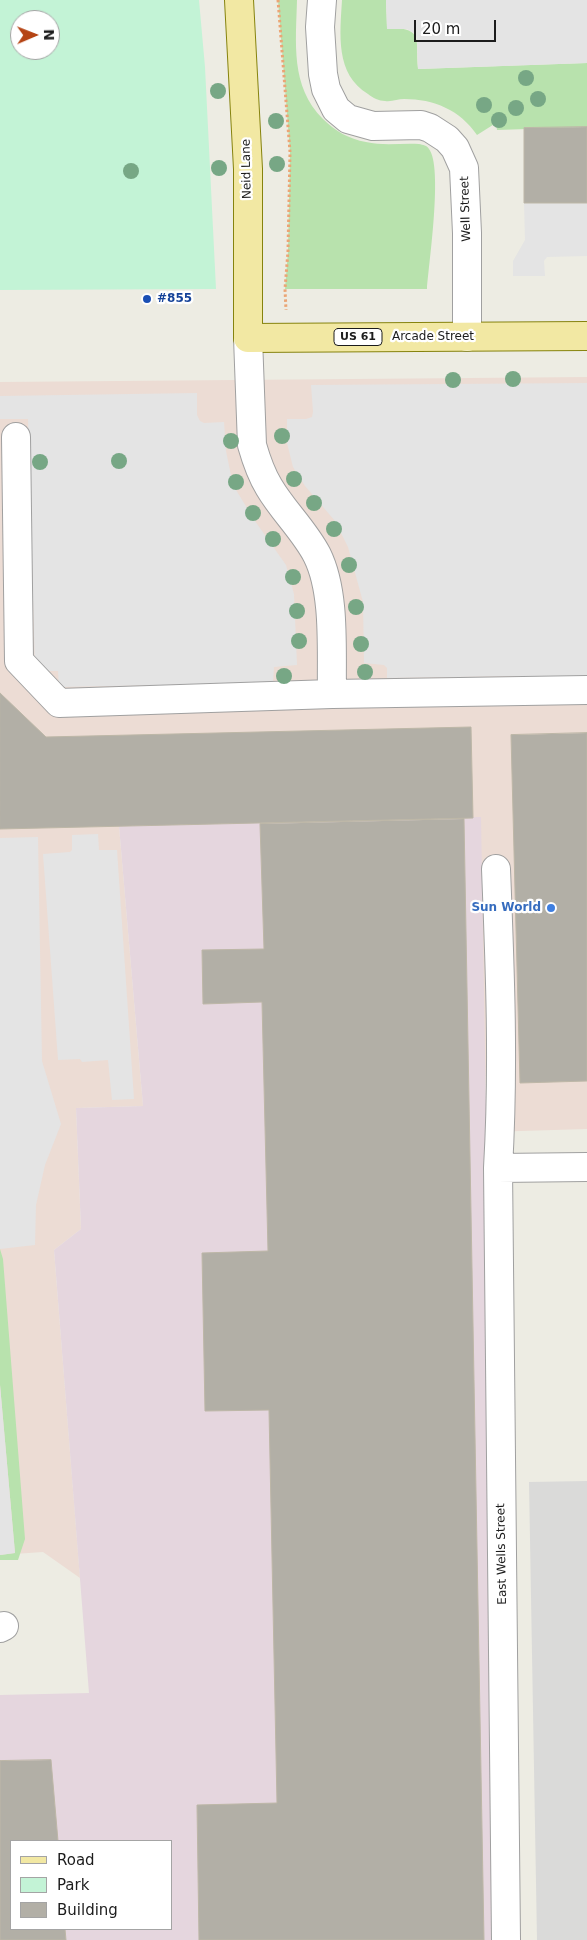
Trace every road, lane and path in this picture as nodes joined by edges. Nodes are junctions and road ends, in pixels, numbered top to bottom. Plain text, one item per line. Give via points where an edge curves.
1 (239, 0) edge
2 (278, 0) edge
3 (322, 0) edge
4 (587, 336) edge
5 (467, 337) junction
6 (248, 338) junction
7 (288, 338) junction
8 (16, 437) dead end
9 (587, 690) edge
10 (332, 694) junction
11 (496, 869) dead end
12 (587, 1167) edge
13 (498, 1168) junction
14 (506, 1940) edge

1 - 6 main road, Neid Lane via 248,169
2 - 7 path via 290,152 285,289
3 - 5 street, Well Street via 323,74 326,90 336,108 348,119 373,126 421,125 430,128 451,144 464,168 468,232
4 - 5 main road, Arcade Street / US 61
5 - 7 main road, Arcade Street / US 61
6 - 7 main road, Arcade Street / US 61
6 - 10 street via 252,444 269,486 312,545 322,568 329,598
8 - 10 street via 19,661 59,703
9 - 10 street
11 - 13 street, East Wells Street via 501,992
12 - 13 street
13 - 14 street, East Wells Street

